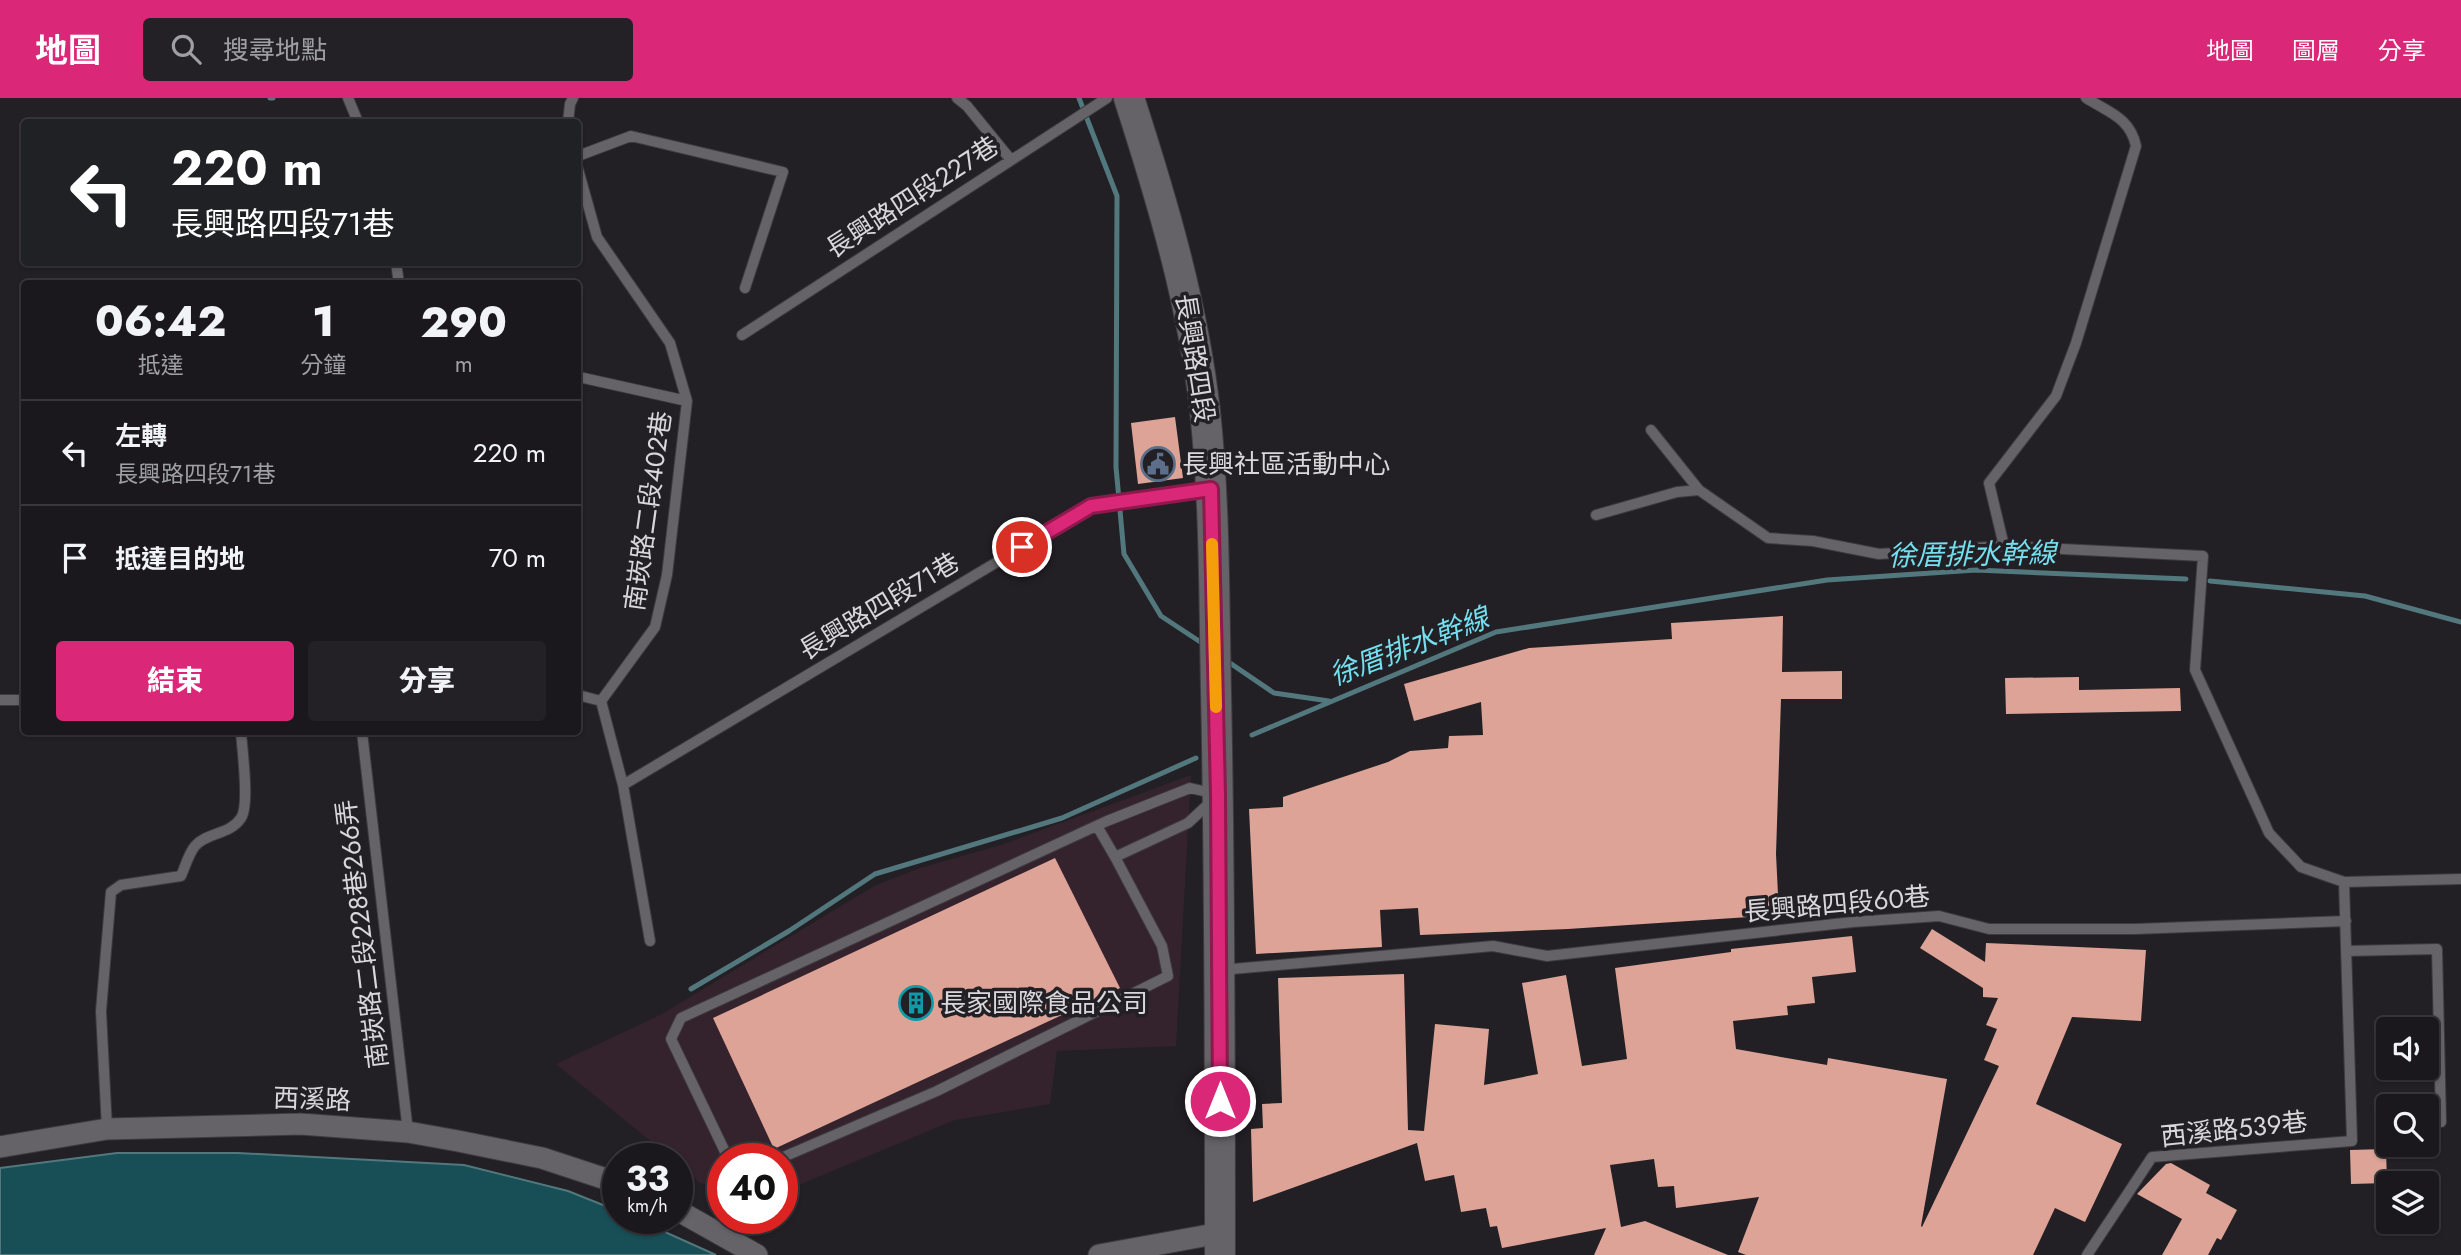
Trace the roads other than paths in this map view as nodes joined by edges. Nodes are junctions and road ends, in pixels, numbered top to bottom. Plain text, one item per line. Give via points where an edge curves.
1 (348, 98) edge
2 (573, 98) edge
3 (957, 98) edge
4 (1107, 98) edge
5 (1129, 98) edge
6 (2086, 98) edge
7 (357, 119) edge
8 (569, 119) edge
9 (581, 155) edge
10 (1011, 160) junction
11 (581, 180) edge
12 (745, 288) dead end
13 (742, 335) dead end
14 (581, 377) edge
15 (687, 401) junction
16 (1651, 430) dead end
17 (1211, 489) junction
18 (1699, 491) junction
19 (1596, 515) dead end
20 (2004, 545) junction
21 (581, 696) edge
22 (0, 700) edge
23 (21, 700) edge
24 (601, 701) junction
25 (241, 735) edge
26 (362, 735) edge
27 (623, 785) junction
28 (1218, 795) junction
29 (1097, 826) junction
30 (1115, 857) junction
31 (2461, 879) edge
32 (2344, 882) junction
33 (2346, 921) junction
34 (650, 941) dead end
35 (2346, 951) junction
36 (1220, 970) junction
37 (2441, 1122) dead end
38 (107, 1129) junction
39 (408, 1132) junction
40 (721, 1143) edge
41 (0, 1147) edge
42 (798, 1151) edge
43 (602, 1178) edge
44 (693, 1219) edge
45 (1220, 1244) edge
46 (757, 1255) edge
47 (1099, 1255) edge
48 (2087, 1255) edge

1 - 7 lane
2 - 8 lane
3 - 10 lane
4 - 10 lane, 長興路四段227巷
5 - 17 street, 長興路四段 via 1181,275 1205,409
6 - 20 lane via 2127,124 2136,146 2056,396 1989,483
9 - 12 lane via 631,136 783,172
10 - 13 lane, 長興路四段227巷
11 - 15 lane, 南崁路二段402巷 via 597,237 670,343
14 - 15 lane
15 - 24 lane, 南崁路二段402巷 via 667,575 655,627
16 - 18 lane
17 - 27 lane, 長興路四段71巷 via 1091,506
17 - 28 street, 長興路四段
18 - 19 lane via 1677,492
18 - 20 lane via 1768,538 1879,554
20 - 32 lane via 2203,556 2195,670 2269,833 2301,867
21 - 24 lane
22 - 23 lane
24 - 27 lane
25 - 38 lane via 242,817 230,829 194,847 181,876 121,885 111,892 101,1011
26 - 39 lane, 南崁路二段228巷266弄
27 - 34 lane
28 - 29 lane via 1190,788
28 - 30 lane via 1188,823
28 - 36 street, 長興路四段
29 - 30 lane
29 - 40 lane via 681,1018 671,1039
30 - 42 lane via 1162,946 1168,976 937,1091
31 - 32 lane
32 - 33 lane
33 - 35 lane
33 - 36 lane, 長興路四段60巷 via 1989,929 1939,916 1547,956 1493,946
35 - 37 lane via 2437,949
35 - 48 lane, 西溪路539巷 via 2352,1141 2152,1157
36 - 45 street, 長興路四段
38 - 39 street, 西溪路 via 301,1124
38 - 41 street, 西溪路
39 - 43 street, 西溪路 via 542,1158
44 - 46 street
45 - 47 street

